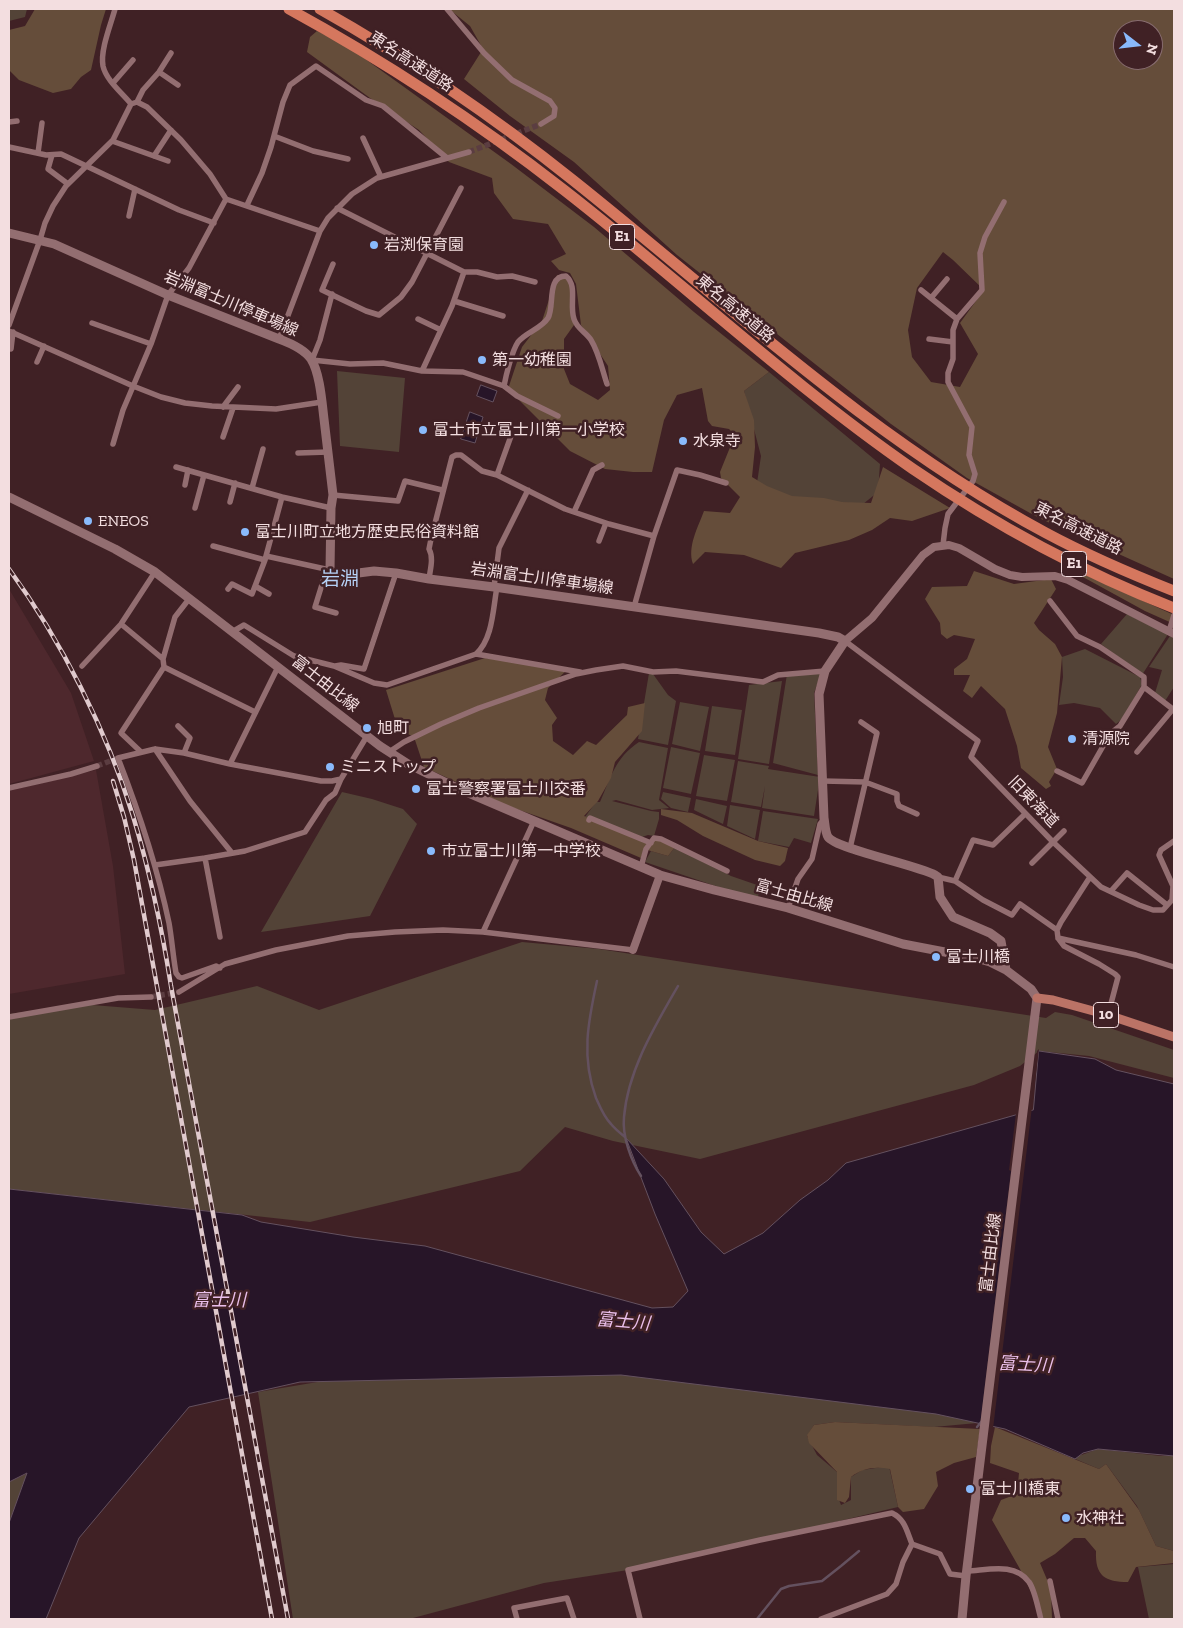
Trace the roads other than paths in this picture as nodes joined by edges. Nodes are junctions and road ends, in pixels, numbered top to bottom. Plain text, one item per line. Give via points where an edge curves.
1 (115, 9) edge
2 (289, 9) edge
3 (320, 9) edge
4 (447, 9) edge
5 (171, 53) dead end
6 (133, 60) dead end
7 (159, 72) junction
8 (113, 83) junction
9 (178, 85) dead end
10 (134, 103) junction
11 (16, 121) dead end
12 (9, 122) edge
13 (42, 123) dead end
14 (541, 124) tunnel mouth
15 (171, 130) junction
16 (274, 136) junction
17 (363, 138) dead end
18 (112, 141) junction
19 (9, 147) edge
20 (469, 152) tunnel mouth
21 (38, 153) junction
22 (52, 154) junction
23 (154, 156) junction
24 (447, 158) junction
25 (348, 160) dead end
26 (168, 161) dead end
27 (85, 166) junction
28 (381, 177) junction
29 (68, 184) junction
30 (461, 188) dead end
31 (135, 189) junction
32 (226, 199) junction
33 (1004, 202) dead end
34 (247, 205) junction
35 (337, 208) junction
36 (130, 216) dead end
37 (214, 223) junction
38 (320, 230) junction
39 (9, 233) edge
40 (40, 240) junction
41 (427, 253) junction
42 (333, 264) dead end
43 (464, 272) junction
44 (948, 279) dead end
45 (535, 282) dead end
46 (922, 290) dead end
47 (332, 294) junction
48 (168, 295) junction
49 (931, 298) junction
50 (454, 300) junction
51 (503, 316) dead end
52 (418, 318) dead end
53 (957, 319) junction
54 (92, 322) dead end
55 (9, 324) edge
56 (441, 330) junction
57 (11, 332) edge
58 (279, 338) junction
59 (929, 339) dead end
60 (953, 342) junction
61 (151, 344) junction
62 (44, 346) junction
63 (11, 349) dead end
64 (312, 360) junction
65 (37, 362) dead end
66 (422, 371) junction
67 (607, 384) dead end
68 (133, 386) junction
69 (504, 386) junction
70 (238, 387) dead end
71 (322, 402) junction
72 (223, 407) junction
73 (233, 408) junction
74 (558, 416) dead end
75 (511, 436) dead end
76 (223, 437) dead end
77 (113, 444) dead end
78 (263, 449) dead end
79 (328, 452) junction
80 (298, 453) dead end
81 (602, 465) dead end
82 (176, 467) dead end
83 (188, 470) junction
84 (204, 474) junction
85 (497, 475) junction
86 (235, 483) junction
87 (726, 483) dead end
88 (185, 484) dead end
89 (252, 488) junction
90 (442, 490) junction
91 (528, 490) junction
92 (334, 495) junction
93 (9, 497) edge
94 (282, 497) junction
95 (230, 502) dead end
96 (195, 508) dead end
97 (331, 508) junction
98 (574, 512) junction
99 (606, 523) junction
100 (654, 536) junction
101 (599, 541) dead end
102 (944, 545) junction
103 (213, 546) dead end
104 (266, 558) junction
105 (155, 572) junction
106 (331, 572) junction
107 (396, 573) junction
108 (429, 579) junction
109 (255, 586) junction
110 (495, 587) junction
111 (228, 590) dead end
112 (1174, 591) edge
113 (270, 594) dead end
114 (189, 599) junction
115 (1050, 601) dead end
116 (634, 607) junction
117 (1174, 608) edge
118 (336, 613) dead end
119 (1174, 615) edge
120 (122, 624) junction
121 (232, 632) junction
122 (1171, 632) edge
123 (845, 642) junction
124 (476, 654) junction
125 (163, 659) junction
126 (82, 666) dead end
127 (334, 666) junction
128 (164, 667) junction
129 (278, 667) junction
130 (825, 671) junction
131 (584, 672) junction
132 (1144, 687) junction
133 (1174, 709) edge
134 (255, 712) junction
135 (861, 722) dead end
136 (178, 726) dead end
137 (367, 736) junction
138 (155, 749) junction
139 (141, 752) junction
140 (389, 752) junction
141 (1137, 752) dead end
142 (184, 753) junction
143 (230, 764) junction
144 (97, 766) tunnel mouth
145 (1056, 771) dead end
146 (341, 779) junction
147 (823, 781) junction
148 (865, 782) junction
149 (9, 788) edge
150 (917, 814) dead end
151 (1025, 814) junction
152 (824, 818) junction
153 (589, 820) dead end
154 (534, 821) junction
155 (1064, 832) dead end
156 (1174, 841) edge
157 (1053, 842) junction
158 (651, 843) junction
159 (850, 848) junction
160 (232, 853) junction
161 (205, 858) junction
162 (1032, 863) dead end
163 (155, 865) junction
164 (641, 867) junction
165 (727, 871) dead end
166 (660, 875) junction
167 (938, 877) junction
168 (1090, 878) junction
169 (955, 881) junction
170 (1110, 891) junction
171 (1167, 905) junction
172 (788, 908) junction
173 (1057, 930) junction
174 (483, 932) junction
175 (220, 937) dead end
176 (1058, 938) junction
177 (633, 950) joint
178 (1174, 967) edge
179 (220, 968) junction
180 (1006, 970) junction
181 (179, 992) tunnel mouth
182 (152, 997) tunnel mouth
183 (1037, 998) junction
184 (9, 1016) edge
185 (1108, 1016) junction
186 (1174, 1037) edge
187 (912, 1544) junction
188 (967, 1574) junction
189 (1050, 1581) dead end
190 (517, 1619) edge
191 (574, 1619) edge
192 (640, 1619) edge
193 (821, 1619) edge
194 (962, 1619) edge
195 (1041, 1619) edge
196 (1058, 1619) edge

1 - 8 street via 103,55 103,66
2 - 117 highway, 東名高速道路 / E1 via 399,72 512,150 827,405 940,486 1074,564
3 - 112 highway, 東名高速道路 / E1 via 406,60 521,140 835,394 950,475 1046,533
4 - 14 street via 484,54 512,80 550,101 555,108 554,116
5 - 7 street
6 - 8 street
7 - 9 street
7 - 10 street
8 - 10 street
10 - 15 street via 147,107
10 - 18 street
11 - 12 street
13 - 21 street
15 - 23 street
15 - 32 street via 210,174
16 - 24 street via 290,85 316,66 366,100 383,106
16 - 25 street via 312,151
16 - 34 street
17 - 28 street
18 - 23 street
18 - 27 street
19 - 21 street
20 - 24 street
21 - 22 street
22 - 27 street via 62,154
22 - 29 street via 48,169
23 - 26 street
24 - 28 street
27 - 29 street
27 - 31 street
28 - 35 street via 352,194
29 - 40 street via 45,222
30 - 41 street
31 - 36 street
31 - 37 street
32 - 34 street
32 - 37 street
33 - 53 street via 980,253 982,290
34 - 38 street
35 - 38 street
35 - 41 street
37 - 48 street via 189,268
38 - 58 street
39 - 40 main road, 岩淵富士川停車場線
40 - 48 main road, 岩淵富士川停車場線
40 - 55 street
41 - 43 street
41 - 47 street via 401,297 379,315
42 - 47 street via 322,290
43 - 45 street via 512,276
43 - 50 street
44 - 49 street
46 - 49 street
47 - 64 street
48 - 58 main road, 岩淵富士川停車場線
48 - 61 street
49 - 53 street
50 - 51 street
50 - 56 street
52 - 56 street
53 - 60 street
54 - 61 street
56 - 66 street
57 - 62 street
57 - 63 street
58 - 64 main road, 岩淵富士川停車場線
59 - 60 street
60 - 102 street via 948,382 972,427 969,455 975,474 948,514
61 - 68 street
62 - 65 street
62 - 68 street
64 - 66 street via 383,363
64 - 71 main road
66 - 69 street via 463,372
67 - 69 street via 590,338 574,320 572,283 566,276 561,276 552,288 548,318 515,348
68 - 72 street via 185,403
68 - 77 street
69 - 74 street
70 - 72 street
71 - 73 street via 276,409
71 - 79 main road
72 - 73 street
73 - 76 street
75 - 85 street
78 - 89 street
79 - 80 street
79 - 92 main road
81 - 98 street via 593,470
82 - 83 street
83 - 84 street
83 - 88 street
84 - 86 street
84 - 96 street
85 - 90 street via 482,471 461,455 456,455 452,457
85 - 91 street
86 - 89 street
86 - 95 street
87 - 100 street via 677,470
89 - 94 street
90 - 92 street via 406,482 398,501
90 - 108 street via 429,549
91 - 98 street
91 - 110 street via 499,548
92 - 97 main road
93 - 105 main road, 富士由比線
94 - 97 street
94 - 104 street
97 - 106 main road
98 - 99 street
99 - 100 street
99 - 101 street
100 - 116 street
102 - 122 street via 959,548 1010,575 1055,576 1068,580
102 - 123 street via 923,555 872,618
103 - 104 street
104 - 106 street
104 - 109 street
105 - 114 main road, 富士由比線
105 - 120 street
106 - 107 main road, 岩淵富士川停車場線 via 335,576 374,571
106 - 118 street via 324,578 315,608
107 - 108 main road, 岩淵富士川停車場線
107 - 127 street via 364,669
108 - 110 main road, 岩淵富士川停車場線
109 - 111 street via 252,594 232,584
109 - 113 street
110 - 116 main road, 岩淵富士川停車場線
110 - 124 street via 485,644
114 - 121 main road, 富士由比線
114 - 125 street via 175,617
115 - 132 street via 1077,636 1100,647 1144,677
116 - 123 main road, 岩淵富士川停車場線 via 838,636
119 - 122 street
120 - 125 street
120 - 126 street
121 - 127 street via 244,625 294,656
121 - 129 main road, 富士由比線
123 - 130 main road
123 - 151 street, 旧東海道 via 978,741 971,757
124 - 127 street via 387,685 374,683
124 - 131 street
125 - 128 street
128 - 134 street
128 - 139 street via 121,733
129 - 134 street
129 - 137 main road, 富士由比線
130 - 131 street via 778,675 763,682 676,671 652,672 623,666
130 - 147 main road via 818,694
131 - 140 street via 479,708
132 - 133 street
132 - 145 street via 1120,726 1110,734 1082,782
133 - 141 street
134 - 143 street
135 - 148 street via 877,733
136 - 142 street via 190,738
137 - 140 main road, 富士由比線
137 - 146 street
138 - 139 street
138 - 142 street
138 - 160 street via 190,801
139 - 163 street via 118,758
140 - 154 main road, 富士由比線 via 457,788
142 - 143 street
143 - 146 street via 321,781
144 - 149 street
146 - 160 street via 335,793 326,800 305,832
147 - 148 street
147 - 152 main road
148 - 150 street via 897,794 899,806
148 - 159 street
151 - 157 street, 旧東海道
151 - 169 street via 993,845 973,840
152 - 159 main road via 828,836 833,842
152 - 172 street via 812,859 798,879
153 - 158 street
154 - 164 main road, 富士由比線
154 - 174 street
155 - 157 street
156 - 171 street via 1159,855 1173,886 1172,900
157 - 162 street
157 - 168 street, 旧東海道
158 - 164 street
158 - 165 street via 654,838 661,839
159 - 167 main road via 931,872
160 - 161 street
161 - 163 street
161 - 175 street
163 - 179 street via 178,977 216,966
164 - 166 main road, 富士由比線
166 - 172 main road, 富士由比線
166 - 177 street
167 - 169 street
167 - 180 main road via 940,897 953,917 1001,941
168 - 170 street, 旧東海道
168 - 173 street
169 - 173 street via 1012,915 1020,904
170 - 171 street, 旧東海道 via 1153,910 1163,910
170 - 171 street via 1127,873
172 - 180 main road, 富士由比線 via 903,944 976,958
173 - 176 street
174 - 177 street
174 - 179 street via 427,930 348,936 276,950
176 - 178 street
176 - 185 street via 1064,946 1118,977
179 - 181 street
180 - 183 main road, 富士由比線 via 1031,989
182 - 184 street via 118,998
183 - 185 main road, 10
183 - 188 main road, 富士由比線
185 - 186 main road, 10
187 - 188 street via 940,1554 950,1574
187 - 192 street via 904,1523 892,1513 628,1570
187 - 193 street via 896,1584 886,1594
188 - 194 main road, 富士由比線
188 - 195 street via 1005,1568 1017,1570 1029,1582
189 - 196 street
190 - 191 street via 514,1608 568,1598

